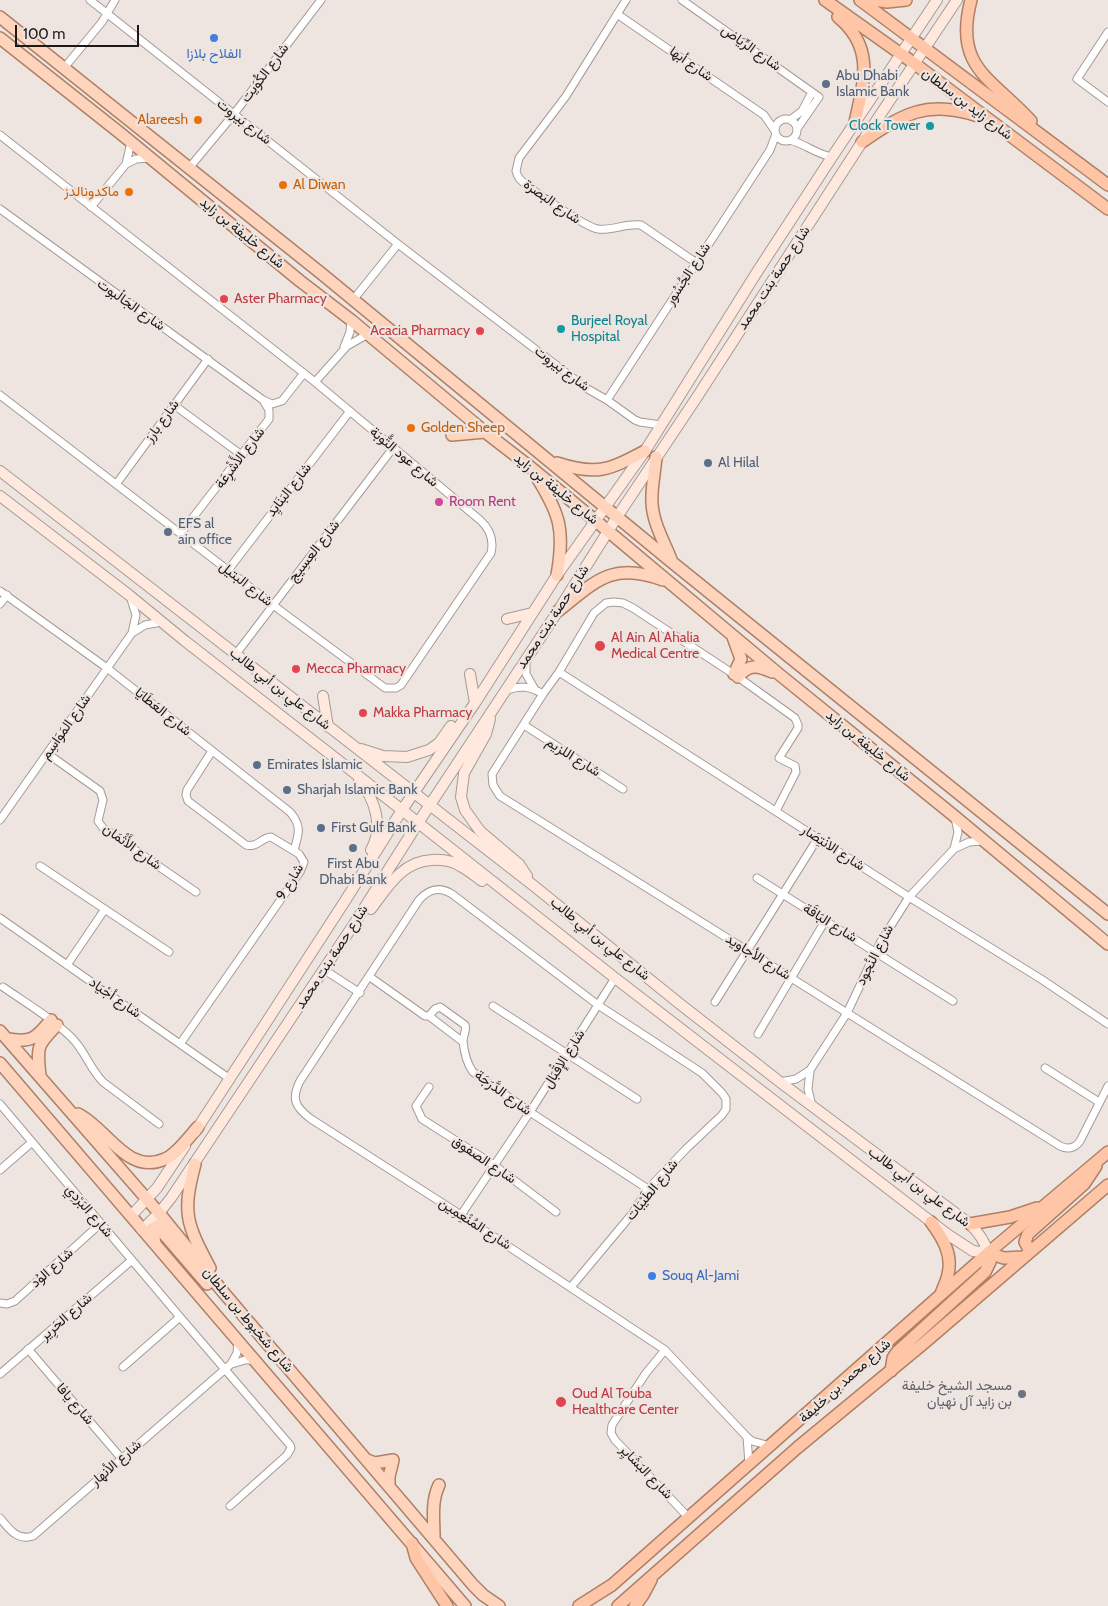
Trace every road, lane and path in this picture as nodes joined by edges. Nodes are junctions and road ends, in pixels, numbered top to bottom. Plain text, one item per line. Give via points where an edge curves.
1 (90, 0) edge
2 (115, 0) edge
3 (321, 0) edge
4 (626, 0) edge
5 (682, 0) edge
6 (818, 0) edge
7 (825, 0) edge
8 (860, 0) edge
9 (875, 0) edge
10 (906, 0) edge
11 (938, 0) edge
12 (958, 0) edge
13 (970, 0) edge
14 (108, 14) junction
15 (617, 14) junction
16 (0, 16) edge
17 (1108, 32) edge
18 (0, 38) edge
19 (912, 38) junction
20 (926, 48) junction
21 (901, 54) junction
22 (915, 64) junction
23 (64, 68) junction
24 (812, 92) junction
25 (1108, 102) edge
26 (234, 114) junction
27 (764, 115) junction
28 (782, 120) junction
29 (790, 120) junction
30 (988, 120) junction
31 (855, 122) junction
32 (797, 131) junction
33 (775, 132) junction
34 (0, 135) edge
35 (787, 140) junction
36 (131, 142) junction
37 (862, 142) junction
38 (1050, 142) junction
39 (806, 145) junction
40 (770, 150) junction
41 (816, 153) junction
42 (832, 157) junction
43 (150, 158) junction
44 (126, 164) junction
45 (189, 168) junction
46 (824, 169) junction
47 (1108, 185) edge
48 (90, 207) junction
49 (0, 209) edge
50 (1108, 209) edge
51 (398, 244) junction
52 (695, 262) junction
53 (353, 300) junction
54 (351, 320) junction
55 (368, 334) junction
56 (343, 350) junction
57 (208, 359) junction
58 (304, 373) junction
59 (315, 382) junction
60 (0, 395) edge
61 (263, 400) junction
62 (607, 400) junction
63 (174, 405) junction
64 (350, 411) junction
65 (661, 424) junction
66 (485, 432) junction
67 (452, 435) dead end
68 (393, 448) junction
69 (645, 451) junction
70 (242, 456) junction
71 (656, 457) junction
72 (550, 461) junction
73 (529, 466) junction
74 (0, 471) edge
75 (117, 483) junction
76 (0, 496) edge
77 (606, 506) junction
78 (617, 517) junction
79 (595, 520) junction
80 (608, 531) junction
81 (181, 534) junction
82 (673, 564) junction
83 (228, 569) junction
84 (557, 575) junction
85 (670, 583) junction
86 (0, 591) edge
87 (7, 595) junction
88 (129, 595) junction
89 (0, 604) edge
90 (273, 605) junction
91 (558, 611) junction
92 (532, 613) junction
93 (508, 619) dead end
94 (161, 622) junction
95 (132, 633) junction
96 (732, 635) junction
97 (236, 654) junction
98 (527, 658) junction
99 (107, 668) junction
100 (559, 672) junction
101 (470, 674) dead end
102 (736, 676) junction
103 (780, 676) junction
104 (401, 685) joint
105 (534, 688) junction
106 (505, 691) junction
107 (543, 694) junction
108 (323, 696) dead end
109 (475, 703) junction
110 (494, 708) junction
111 (524, 726) junction
112 (328, 727) junction
113 (303, 732) junction
114 (354, 746) junction
115 (212, 751) junction
116 (48, 754) junction
117 (623, 789) dead end
118 (414, 793) junction
119 (430, 805) junction
120 (402, 810) junction
121 (776, 811) junction
122 (953, 815) junction
123 (0, 820) edge
124 (418, 823) junction
125 (818, 838) junction
126 (985, 842) junction
127 (954, 849) junction
128 (294, 850) junction
129 (40, 866) dead end
130 (757, 878) dead end
131 (534, 886) junction
132 (351, 891) junction
133 (196, 892) dead end
134 (783, 894) junction
135 (909, 897) junction
136 (517, 900) junction
137 (105, 909) junction
138 (1108, 914) edge
139 (0, 918) edge
140 (356, 921) junction
141 (825, 921) junction
142 (1108, 944) edge
143 (747, 951) junction
144 (169, 952) dead end
145 (875, 952) junction
146 (68, 964) junction
147 (323, 969) junction
148 (370, 977) junction
149 (616, 978) junction
150 (791, 978) junction
151 (3, 987) dead end
152 (360, 993) junction
153 (953, 1001) dead end
154 (715, 1002) dead end
155 (598, 1005) junction
156 (493, 1006) dead end
157 (846, 1013) junction
158 (429, 1016) junction
159 (54, 1023) junction
160 (1108, 1024) edge
161 (758, 1034) dead end
162 (4, 1035) edge
163 (463, 1042) junction
164 (180, 1044) junction
165 (567, 1054) junction
166 (0, 1062) edge
167 (1045, 1068) dead end
168 (810, 1070) junction
169 (40, 1076) junction
170 (230, 1078) junction
171 (780, 1082) junction
172 (1108, 1086) edge
173 (429, 1087) dead end
174 (722, 1093) joint
175 (637, 1099) dead end
176 (1099, 1102) junction
177 (0, 1104) edge
178 (812, 1106) junction
179 (70, 1110) junction
180 (530, 1112) junction
181 (159, 1124) dead end
182 (198, 1127) junction
183 (31, 1143) junction
184 (1108, 1152) edge
185 (1099, 1159) junction
186 (196, 1164) junction
187 (494, 1165) junction
188 (0, 1170) edge
189 (1108, 1184) edge
190 (648, 1189) junction
191 (147, 1199) junction
192 (1047, 1202) junction
193 (556, 1212) dead end
194 (159, 1213) junction
195 (461, 1215) junction
196 (130, 1216) junction
197 (931, 1222) junction
198 (100, 1224) junction
199 (970, 1224) junction
200 (142, 1230) junction
201 (156, 1246) junction
202 (988, 1254) junction
203 (1027, 1254) junction
204 (132, 1260) junction
205 (571, 1287) junction
206 (224, 1293) junction
207 (941, 1296) junction
208 (0, 1303) edge
209 (180, 1317) junction
210 (257, 1331) junction
211 (238, 1340) junction
212 (28, 1349) junction
213 (665, 1350) junction
214 (255, 1360) junction
215 (231, 1364) junction
216 (123, 1367) dead end
217 (225, 1370) junction
218 (890, 1370) junction
219 (0, 1374) edge
220 (747, 1437) junction
221 (770, 1447) junction
222 (121, 1458) junction
223 (367, 1460) junction
224 (748, 1466) junction
225 (439, 1485) dead end
226 (389, 1486) junction
227 (230, 1506) dead end
228 (0, 1518) edge
229 (689, 1518) junction
230 (434, 1537) junction
231 (412, 1543) junction
232 (652, 1575) junction
233 (448, 1606) edge
234 (465, 1606) edge
235 (499, 1606) edge
236 (578, 1606) edge
237 (618, 1606) edge
238 (635, 1606) edge

1 - 14 street, شارع بَيروت
2 - 14 street
3 - 26 street, شارع الكُوَيت
4 - 15 street, شارع البَصرَة
5 - 24 street, شارع الرِّيَاض
6 - 31 highway via 846,24 861,47 865,62
7 - 21 highway, شارع زايد بن سلطان
8 - 19 highway, شارع زايد بن سلطان
9 - 10 highway
11 - 19 main road, شارع حصة بنت محمد
12 - 20 main road, شارع حصة بنت محمد
13 - 38 highway via 966,34 968,50 976,67
14 - 23 street
14 - 26 street, شارع بَيروت
15 - 27 street, شارع أبها
15 - 52 street, شارع البَصرَة via 566,96 519,158 517,175 522,182 586,226 607,230 641,225
16 - 23 main road, شارع خليفة بن زايد
17 - 25 street via 1077,79
18 - 36 main road, شارع خليفة بن زايد
19 - 20 highway, شارع زايد بن سلطان
19 - 21 main road, شارع حصة بنت محمد
20 - 22 main road, شارع حصة بنت محمد
20 - 38 highway, شارع زايد بن سلطان
21 - 22 highway, شارع زايد بن سلطان
21 - 31 main road, شارع حصة بنت محمد
22 - 30 highway, شارع زايد بن سلطان
22 - 37 main road, شارع حصة بنت محمد
23 - 45 main road, شارع خليفة بن زايد
24 - 29 street via 802,111
24 - 32 street, شارع الرِّيَاض via 819,97
26 - 45 street, شارع الكُوَيت
26 - 51 street, شارع بَيروت
27 - 28 street, شارع أبها
27 - 33 street, شارع أبها
28 - 29 street
28 - 33 street via 776,124
29 - 32 street via 795,123
30 - 37 highway via 958,110 923,110 901,117
30 - 50 highway, شارع زايد بن سلطان
31 - 42 main road, شارع حصة بنت محمد
32 - 35 street
32 - 39 street
33 - 35 street
33 - 40 street, شارع الجُسُور
34 - 48 street, شارع عود التُّوبَة
35 - 39 street
35 - 40 street, شارع الجُسُور
36 - 43 main road, شارع خليفة بن زايد
36 - 44 street
37 - 71 main road, شارع حصة بنت محمد
38 - 47 highway, شارع زايد بن سلطان
39 - 41 street
40 - 52 street, شارع الجُسُور
41 - 42 street
41 - 46 street
42 - 46 main road, شارع حصة بنت محمد
43 - 44 street
43 - 54 main road, شارع خليفة بن زايد
44 - 48 street
45 - 53 main road, شارع خليفة بن زايد
46 - 65 main road, شارع حصة بنت محمد
48 - 58 street, شارع عود التُّوبَة
49 - 57 street, شارع الجَالْبوت
51 - 53 street
51 - 62 street, شارع بَيروت via 586,388
52 - 62 street, شارع الجُسُور
53 - 72 main road, شارع خليفة بن زايد
54 - 55 main road, شارع خليفة بن زايد
54 - 56 street
55 - 56 street
55 - 66 main road, شارع خليفة بن زايد
56 - 59 street
57 - 61 street, شارع الجَالْبوت
57 - 63 street, شارع بارز
58 - 59 street, شارع عود التُّوبَة
58 - 61 street via 282,401 272,404
59 - 64 street, شارع عود التُّوبَة
60 - 75 street, شارع البتيل
61 - 70 street, شارع الأَشْرِعَة via 269,410 269,420
62 - 65 street, شارع بَيروت via 640,422
63 - 70 street
63 - 75 street, شارع بارز
64 - 68 street, شارع عود التُّوبَة
64 - 83 street, شارع البَنَايِد
65 - 69 main road, شارع حصة بنت محمد
66 - 67 main road
66 - 73 main road, شارع خليفة بن زايد
68 - 90 street, شارع العِسِيج
68 - 104 street, شارع عود التُّوبَة via 485,524 492,542 489,559
69 - 72 main road via 612,468 592,471
69 - 77 main road, شارع حصة بنت محمد
70 - 81 street, شارع الأَشْرِعَة
71 - 78 main road, شارع حصة بنت محمد
71 - 82 main road via 653,512
72 - 77 main road, شارع خليفة بن زايد
73 - 79 main road, شارع خليفة بن زايد
73 - 84 main road via 550,499 561,527
74 - 97 main road, شارع علي بن أبي طالب
75 - 81 street, شارع البتيل
76 - 88 main road, شارع علي بن أبي طالب
77 - 78 main road, شارع خليفة بن زايد
77 - 79 main road, شارع حصة بنت محمد
78 - 80 main road, شارع حصة بنت محمد
78 - 82 main road, شارع خليفة بن زايد
79 - 80 main road, شارع خليفة بن زايد
79 - 84 main road, شارع حصة بنت محمد
80 - 85 main road, شارع خليفة بن زايد
80 - 91 main road, شارع حصة بنت محمد
81 - 83 street, شارع البتيل
82 - 138 main road, شارع خليفة بن زايد
83 - 90 street, شارع البتيل
84 - 92 main road, شارع حصة بنت محمد
85 - 91 main road via 642,574 621,572 594,582
85 - 96 main road, شارع خليفة بن زايد
86 - 87 street, شارع العَطَايَا
87 - 89 street
87 - 99 street, شارع العَطَايَا
88 - 94 main road, شارع علي بن أبي طالب
88 - 95 street via 136,615
90 - 97 street, شارع العِسِيج
90 - 104 street, شارع البتيل via 385,688
91 - 98 main road, شارع حصة بنت محمد
92 - 93 main road
92 - 109 main road, شارع حصة بنت محمد
94 - 95 street via 145,625
94 - 113 main road, شارع علي بن أبي طالب
95 - 99 street, شارع المَوَاسِم
96 - 102 main road via 741,659
96 - 103 main road, شارع خليفة بن زايد
97 - 112 main road, شارع علي بن أبي طالب
98 - 105 street via 526,674
98 - 106 main road, شارع حصة بنت محمد
99 - 115 street, شارع العَطَايَا
99 - 116 street, شارع المَوَاسِم
100 - 102 street, شارع الأجاويد via 594,613 606,603 614,602 633,608
100 - 107 street, شارع الأجاويد
100 - 121 street, شارع الانْتِصَار
101 - 109 main road
102 - 103 main road via 755,666
102 - 121 street, شارع الأجاويد via 797,721 797,731 779,758 795,766 796,772
103 - 122 main road, شارع خليفة بن زايد
105 - 106 street via 519,687
105 - 107 street
106 - 110 main road, شارع حصة بنت محمد
107 - 111 street, شارع الأجاويد
108 - 112 main road
109 - 114 main road via 458,716 439,743 418,754 397,758
109 - 118 main road, شارع حصة بنت محمد
110 - 119 main road, شارع حصة بنت محمد
110 - 131 main road via 486,734 464,773 461,798 465,810 480,831 519,864
111 - 117 street, شارع اللزيم
111 - 143 street, شارع الأجاويد via 492,774 493,786 500,796
112 - 114 main road, شارع علي بن أبي طالب
113 - 120 main road, شارع علي بن أبي طالب
113 - 132 main road via 360,781 376,812 375,842 355,874
114 - 118 main road, شارع علي بن أبي طالب
115 - 128 street, شارع العَطَايَا via 295,817 299,832
115 - 128 street, شارع 9 via 187,790 188,801 246,845 255,845 271,837
116 - 123 street, شارع المَوَاسِم
116 - 133 street, شارع الأَثْمَان via 100,791 104,800 98,821 103,828
118 - 119 main road, شارع علي بن أبي طالب
118 - 120 main road, شارع حصة بنت محمد
119 - 124 main road, شارع حصة بنت محمد
119 - 131 main road, شارع علي بن أبي طالب
120 - 124 main road, شارع علي بن أبي طالب
120 - 132 main road, شارع حصة بنت محمد
121 - 125 street, شارع الانْتِصَار
122 - 126 main road, شارع خليفة بن زايد
122 - 127 street via 958,832
124 - 136 main road, شارع علي بن أبي طالب
124 - 140 main road, شارع حصة بنت محمد
125 - 134 street
125 - 135 street, شارع الانْتِصَار
126 - 127 street via 969,842
126 - 142 main road, شارع خليفة بن زايد
127 - 135 street, شارع النُجود
128 - 164 street, شارع 9 via 303,859 300,872
129 - 137 street
130 - 134 street, شارع البَاقَة
131 - 171 main road, شارع علي بن أبي طالب
132 - 170 main road, شارع حصة بنت محمد
134 - 141 street, شارع البَاقَة
134 - 143 street
135 - 145 street, شارع النُجود
135 - 160 street, شارع الانْتِصَار
136 - 140 main road via 498,892 452,862 425,860 402,870 367,914
136 - 149 main road, شارع علي بن أبي طالب
137 - 144 street
137 - 146 street
139 - 146 street, شارع أجْيَاد
140 - 147 main road, شارع حصة بنت محمد
141 - 145 street, شارع البَاقَة
141 - 150 street
143 - 150 street, شارع الأجاويد
143 - 154 street
145 - 153 street, شارع البَاقَة
145 - 157 street, شارع النُجود
146 - 164 street, شارع أجْيَاد
147 - 152 street
147 - 186 main road, شارع حصة بنت محمد
148 - 152 street, شارع المُنْعِمِين
148 - 155 street, شارع المُنْعِمِين via 419,900 427,892 438,889 452,894
148 - 158 street
149 - 155 street, شارع الإِقْبَال
149 - 197 main road, شارع علي بن أبي طالب
150 - 157 street, شارع الأجاويد
150 - 161 street
151 - 159 street
152 - 195 street, شارع المُنْعِمِين via 300,1080 295,1092 297,1105 312,1119
155 - 165 street, شارع الإِقْبَال
155 - 174 street, شارع المُنْعِمِين via 702,1073
156 - 165 street
157 - 168 street, شارع النُجود
157 - 176 street, شارع الأجاويد via 1063,1148 1074,1147 1080,1141
158 - 163 street
158 - 163 street, شارع الدَّرَجَة via 440,1007 463,1024 466,1027
159 - 162 main road via 31,1040
159 - 169 main road via 39,1046
159 - 181 street via 78,1045 96,1075
162 - 169 main road, شارع شخبوط بن سلطان
163 - 180 street, شارع الدَّرَجَة via 473,1072
164 - 170 street, شارع أجْيَاد
165 - 175 street
165 - 180 street, شارع الإِقْبَال
166 - 196 main road, شارع شخبوط بن سلطان
167 - 176 street
168 - 171 street via 796,1079
168 - 178 street via 808,1089
169 - 179 main road, شارع شخبوط بن سلطان
170 - 182 main road, شارع حصة بنت محمد
171 - 178 main road, شارع علي بن أبي طالب
172 - 176 street, شارع الأجاويد
173 - 187 street, شارع الصفوق via 416,1106 422,1119
174 - 190 street, شارع الطَيْبَات via 727,1105 722,1114
177 - 183 street, شارع البَرْدِي
178 - 199 main road, شارع علي بن أبي طالب
179 - 182 main road via 93,1124 123,1153 142,1162 165,1160
179 - 191 main road, شارع شخبوط بن سلطان
180 - 187 street, شارع الإِقْبَال
180 - 190 street, شارع الدَّرَجَة
182 - 191 main road, شارع حصة بنت محمد
183 - 188 street
183 - 198 street, شارع البَرْدِي
184 - 185 highway, شارع محمد بن خليفة
185 - 192 highway, شارع محمد بن خليفة
185 - 203 highway via 1084,1184 1028,1234 1025,1242
186 - 194 main road, شارع حصة بنت محمد
186 - 206 main road via 188,1198 189,1223
187 - 193 street, شارع الصفوق
187 - 195 street, شارع الإِقْبَال
189 - 203 highway, شارع محمد بن خليفة
190 - 205 street, شارع الطَيْبَات via 632,1214
191 - 194 main road, شارع شخبوط بن سلطان
191 - 196 main road, شارع حصة بنت محمد
192 - 199 highway via 1010,1217
192 - 202 highway, شارع محمد بن خليفة
194 - 200 main road, شارع حصة بنت محمد
194 - 206 main road, شارع شخبوط بن سلطان
195 - 205 street, شارع المُنْعِمِين
196 - 200 main road, شارع شخبوط بن سلطان
197 - 202 main road, شارع علي بن أبي طالب via 973,1251
197 - 207 highway via 949,1255 949,1273
198 - 204 street, شارع البَرْدِي
198 - 208 street, شارع الوُد via 15,1301
199 - 202 main road, شارع علي بن أبي طالب via 986,1244
200 - 201 main road, شارع شخبوط بن سلطان
201 - 210 main road via 152,1229 157,1226 233,1314
201 - 211 main road, شارع شخبوط بن سلطان
202 - 203 highway via 1004,1258
202 - 207 highway, شارع محمد بن خليفة
202 - 218 highway via 987,1270 897,1352
203 - 218 highway, شارع محمد بن خليفة
204 - 209 street, شارع البَرْدِي
204 - 212 street, شارع الحَرِير
205 - 213 street, شارع المُنْعِمِين
206 - 210 main road, شارع شخبوط بن سلطان
207 - 221 highway, شارع محمد بن خليفة
209 - 216 street
209 - 217 street, شارع البَرْدِي
210 - 223 main road, شارع شخبوط بن سلطان
211 - 214 main road, شارع شخبوط بن سلطان
211 - 215 street, شارع الأنهار via 237,1353
212 - 219 street, شارع الحَرِير
212 - 222 street, شارع يافا
213 - 220 street, شارع المُنْعِمِين
213 - 229 street, شارع البَشَايِر via 636,1387 612,1425 611,1432
214 - 215 street
214 - 231 main road, شارع شخبوط بن سلطان
215 - 217 street, شارع الأنهار
217 - 222 street, شارع الأنهار
217 - 227 street, شارع البَرْدِي via 291,1448
218 - 232 highway, شارع محمد بن خليفة
220 - 221 street, شارع المُنْعِمِين
220 - 224 street
221 - 224 highway, شارع محمد بن خليفة
222 - 228 street, شارع الأنهار via 32,1536 22,1538 16,1535
223 - 226 main road, شارع شخبوط بن سلطان
223 - 226 main road via 393,1460
224 - 229 highway, شارع محمد بن خليفة
225 - 230 main road via 433,1507
226 - 230 main road, شارع شخبوط بن سلطان
229 - 236 highway, شارع محمد بن خليفة via 612,1585
230 - 235 main road, شارع شخبوط بن سلطان via 473,1585
231 - 233 highway via 416,1558
231 - 234 main road, شارع شخبوط بن سلطان
232 - 237 highway, شارع محمد بن خليفة
232 - 238 highway

